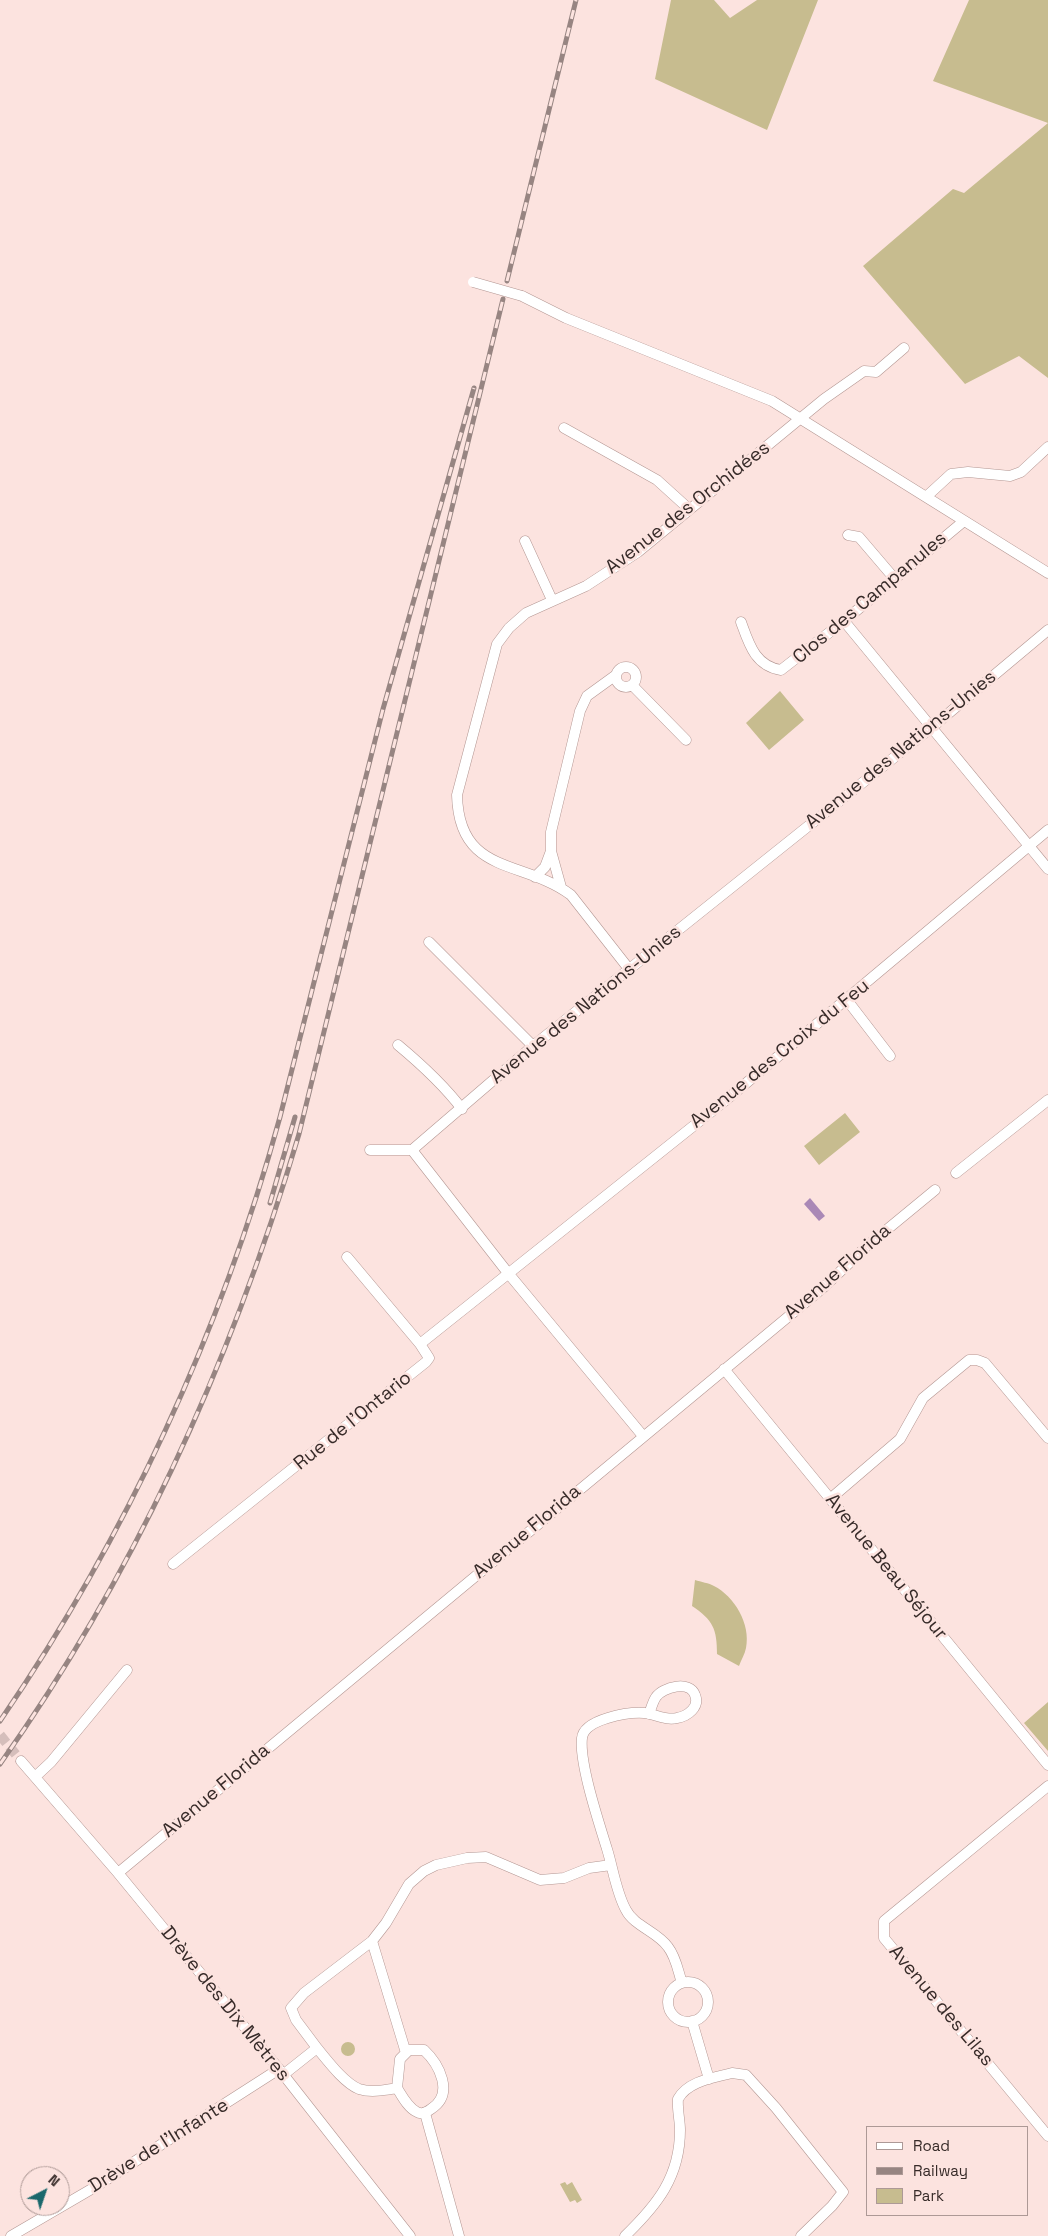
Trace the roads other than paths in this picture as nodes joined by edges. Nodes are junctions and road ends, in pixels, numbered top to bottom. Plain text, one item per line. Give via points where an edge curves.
1 (473, 282) dead end
2 (904, 348) dead end
3 (800, 420) junction
4 (564, 428) dead end
5 (1048, 447) edge
6 (927, 496) junction
7 (689, 509) junction
8 (964, 521) junction
9 (848, 535) dead end
10 (525, 541) dead end
11 (1048, 572) edge
12 (894, 578) junction
13 (552, 600) junction
14 (844, 621) junction
15 (741, 622) dead end
16 (1048, 630) edge
17 (931, 728) junction
18 (686, 740) dead end
19 (1048, 830) edge
20 (1029, 846) junction
21 (551, 851) junction
22 (1048, 869) edge
23 (535, 877) junction
24 (561, 887) junction
25 (428, 942) dead end
26 (629, 969) junction
27 (847, 1000) junction
28 (398, 1045) dead end
29 (534, 1046) junction
30 (890, 1056) dead end
31 (1048, 1100) edge
32 (462, 1109) junction
33 (370, 1150) dead end
34 (412, 1150) junction
35 (956, 1173) dead end
36 (935, 1190) dead end
37 (347, 1257) dead end
38 (508, 1272) junction
39 (420, 1344) junction
40 (724, 1369) junction
41 (644, 1436) junction
42 (1048, 1438) edge
43 (830, 1499) junction
44 (173, 1564) dead end
45 (127, 1670) dead end
46 (649, 1714) junction
47 (22, 1761) tunnel mouth
48 (1048, 1765) edge
49 (34, 1777) junction
50 (1048, 1786) edge
51 (611, 1865) junction
52 (118, 1873) junction
53 (372, 1941) junction
54 (682, 1983) junction
55 (692, 2021) junction
56 (317, 2048) junction
57 (406, 2053) junction
58 (281, 2072) junction
59 (710, 2079) junction
60 (397, 2088) junction
61 (424, 2114) junction
62 (1048, 2136) edge
63 (11, 2236) edge
64 (410, 2236) edge
65 (459, 2236) edge
66 (625, 2236) edge
67 (801, 2236) edge

1 - 3 street, bridge via 522,296 566,318 772,401
2 - 3 street, Avenue des Orchidées via 876,372 864,371
3 - 6 street
3 - 7 street, Avenue des Orchidées
4 - 7 street via 658,480
5 - 6 street via 1021,472 1010,476 968,472 951,474
6 - 8 street
7 - 13 street, Avenue des Orchidées via 611,571
8 - 11 street
8 - 12 street, Clos des Campanules
9 - 12 street via 859,537
10 - 13 street
12 - 14 street, Clos des Campanules
13 - 23 street, Avenue des Orchidées via 526,613 497,644 457,795 457,812 465,833 481,854
14 - 15 street, Clos des Campanules via 781,670 766,666 759,660 751,649
14 - 17 street
16 - 17 street, Avenue des Nations-Unies
17 - 20 street
17 - 26 street, Avenue des Nations-Unies
18 - 21 street via 632,685 626,688 620,685 616,675 587,696 580,711 551,832
19 - 20 street, Avenue des Croix du Feu
20 - 22 street
20 - 27 street, Avenue des Croix du Feu
21 - 23 street via 545,867
21 - 24 street
23 - 24 street, Avenue des Orchidées
24 - 26 street, Avenue des Orchidées
25 - 29 street
26 - 29 street, Avenue des Nations-Unies
27 - 30 street
27 - 38 street, Avenue des Croix du Feu
28 - 32 street via 448,1089
29 - 32 street, Avenue des Nations-Unies
31 - 35 street
32 - 34 street, Avenue des Nations-Unies
33 - 34 street
34 - 38 street
36 - 40 street, Avenue Florida
37 - 39 street
38 - 39 street
38 - 41 street
39 - 44 street, Rue de l'Ontario via 428,1354 426,1362
40 - 41 street, Avenue Florida
40 - 43 street, Avenue Beau Séjour
41 - 52 street, Avenue Florida
42 - 43 street via 985,1363 969,1360 923,1398 900,1439
43 - 48 street, Avenue Beau Séjour
45 - 49 street via 51,1762
46 - 46 street via 656,1696 663,1691 681,1686 692,1689 696,1694 696,1704 690,1712 676,1719
46 - 51 street via 608,1718 592,1724 582,1733 582,1755
47 - 49 street, Drève des Dix Mètres
49 - 52 street, Drève des Dix Mètres
50 - 62 street, Avenue des Lilas via 884,1921 884,1938
51 - 53 street via 589,1868 564,1878 540,1880 486,1856 436,1865 409,1884
51 - 54 street via 626,1911 670,1951
52 - 58 street, Drève des Dix Mètres
53 - 56 street via 304,1993 291,2008
53 - 57 street
54 - 55 street via 673,1988 668,1997 668,2007 681,2021
54 - 55 street via 698,1985 707,1998 704,2013
55 - 59 street
56 - 58 street, Drève de l'Infante
56 - 60 street via 358,2088 374,2091
57 - 60 street via 400,2059
57 - 61 street via 424,2050 439,2068 443,2082 440,2101
58 - 63 street, Drève de l'Infante
58 - 64 street, Drève des Dix Mètres
59 - 66 street via 689,2086 678,2099 680,2130 672,2174 652,2209
59 - 67 street via 732,2073 746,2075 843,2192
60 - 61 street via 408,2105
61 - 65 street

